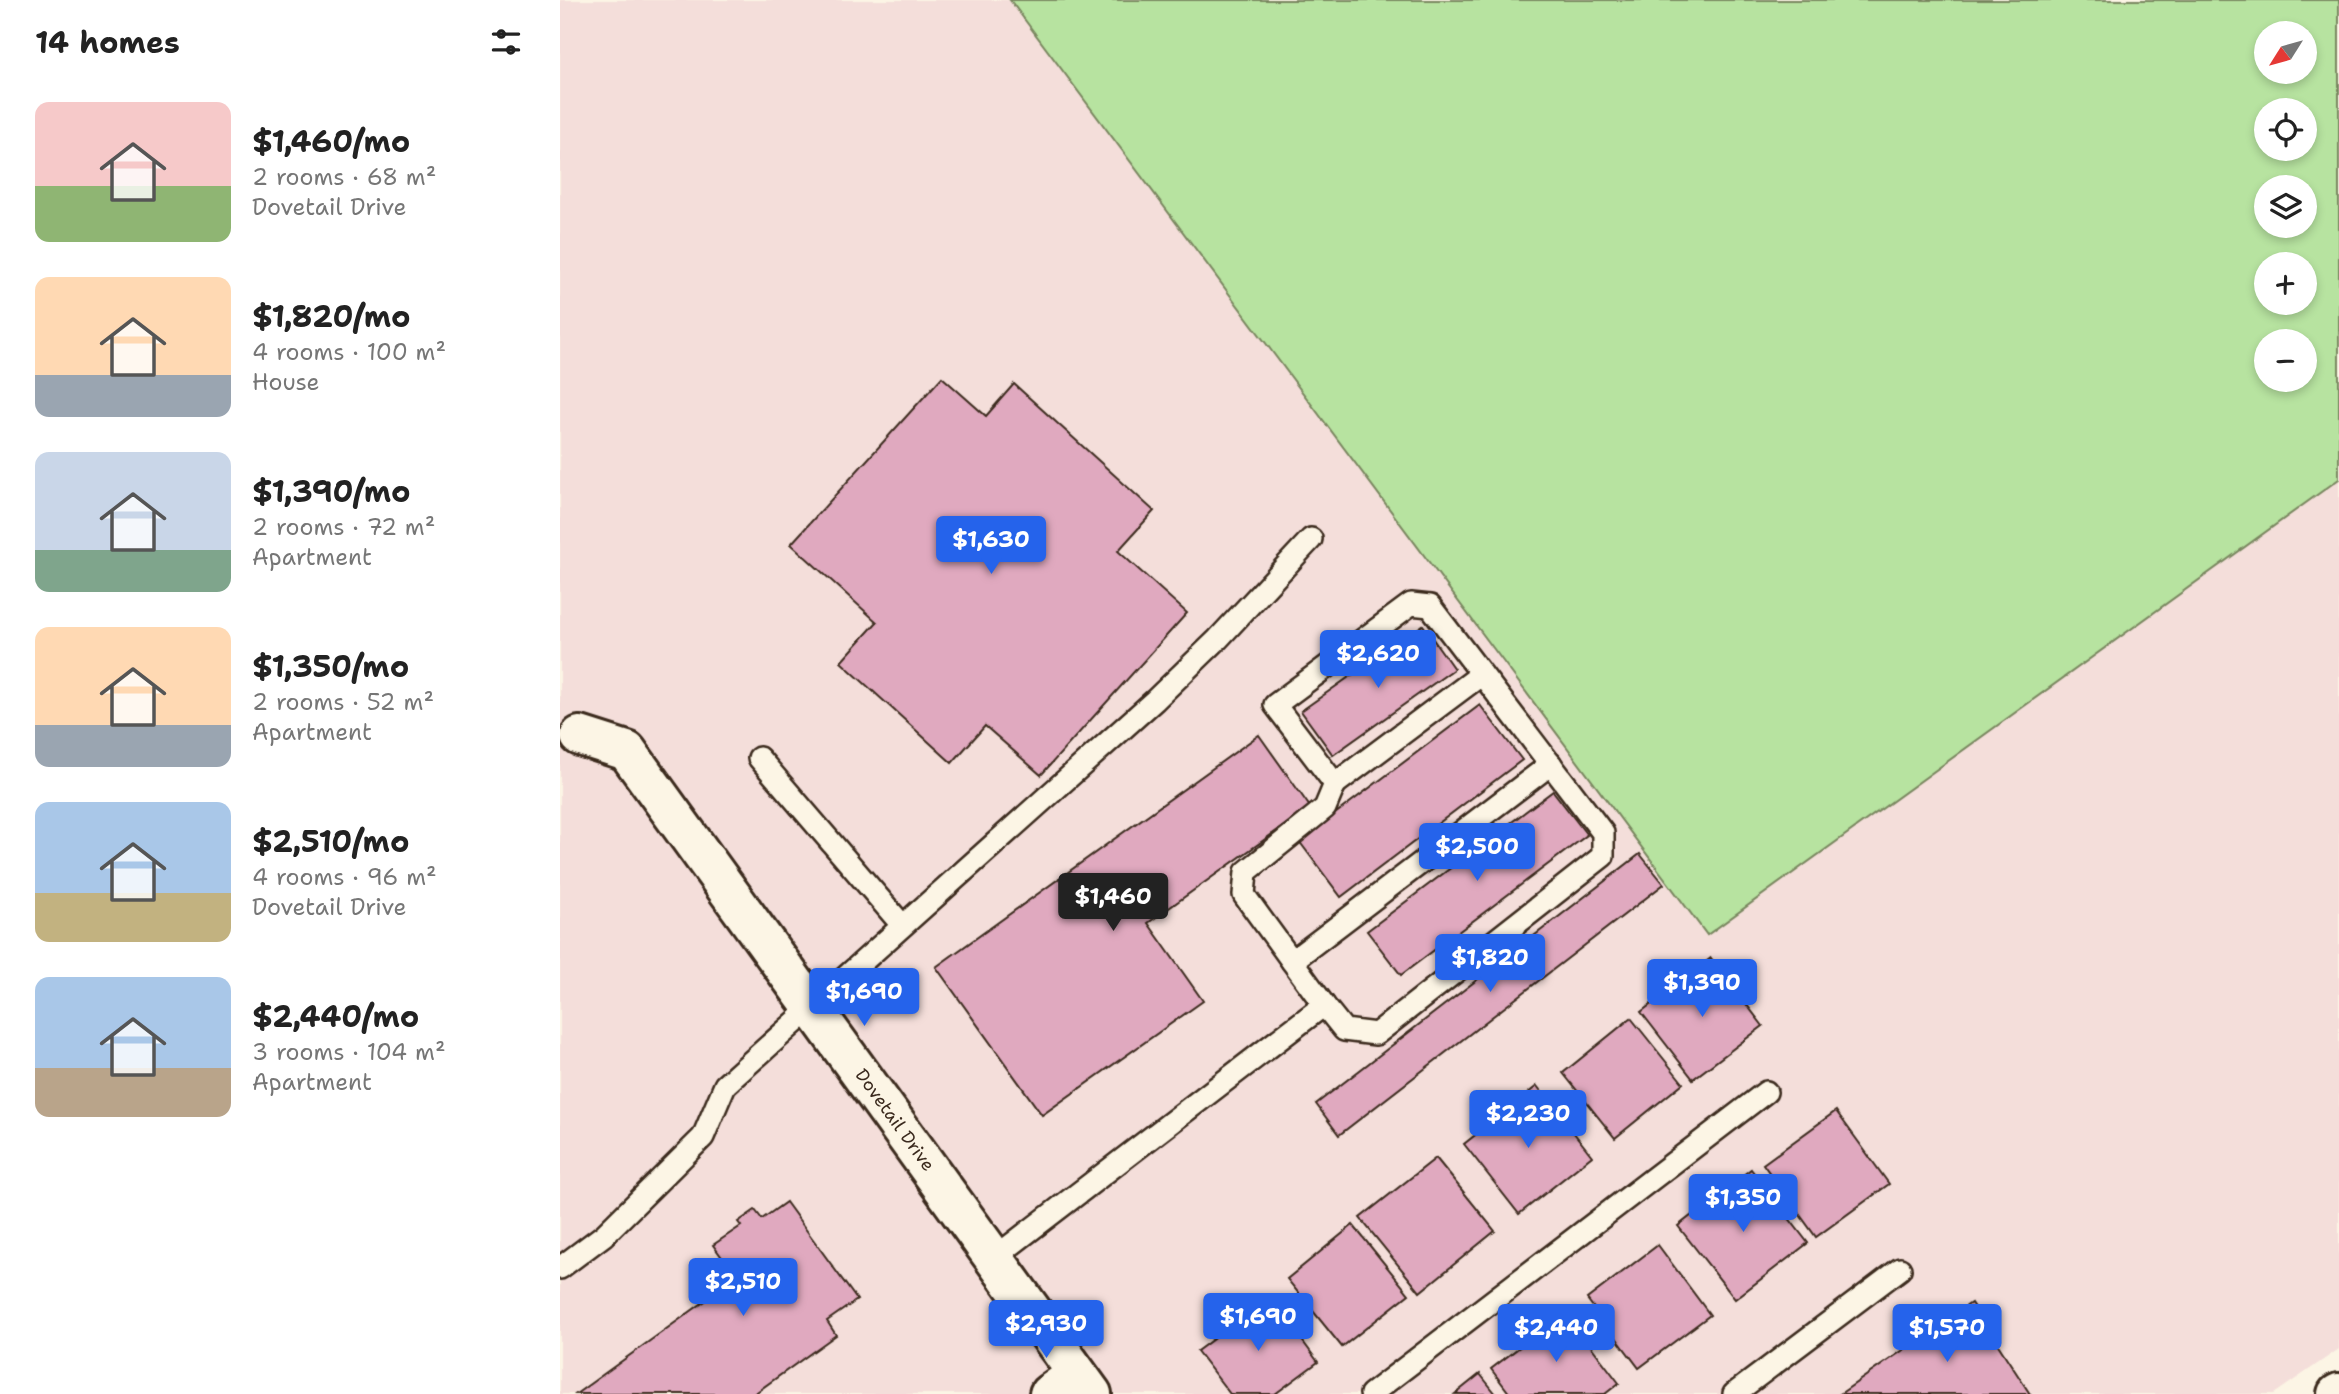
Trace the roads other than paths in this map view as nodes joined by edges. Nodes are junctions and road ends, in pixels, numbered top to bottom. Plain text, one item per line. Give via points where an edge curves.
1 (1311, 539) dead end
2 (1482, 674) junction
3 (580, 736) dead end
4 (759, 758) dead end
5 (1550, 764) junction
6 (1335, 783) junction
7 (902, 925) junction
8 (1292, 961) junction
9 (1324, 1005) junction
10 (812, 1006) junction
11 (1766, 1092) dead end
12 (994, 1258) junction
13 (560, 1268) edge
14 (1900, 1269) dead end
15 (1073, 1387) edge
16 (1371, 1394) edge
17 (1734, 1394) edge

1 - 7 lane via 1156,699
2 - 5 lane
2 - 6 lane
2 - 6 lane via 1430,606 1411,604 1348,650 1275,705
3 - 10 street, Dovetail Drive via 626,751
4 - 7 lane
5 - 8 lane
5 - 9 lane via 1603,832 1604,856 1376,1034 1344,1030
6 - 8 lane via 1325,808 1246,872 1244,895
7 - 10 lane
8 - 9 lane
9 - 12 lane
10 - 12 street, Dovetail Drive
10 - 13 lane via 725,1085 703,1137 604,1235
11 - 16 lane
12 - 15 street, Dovetail Drive
14 - 17 lane

